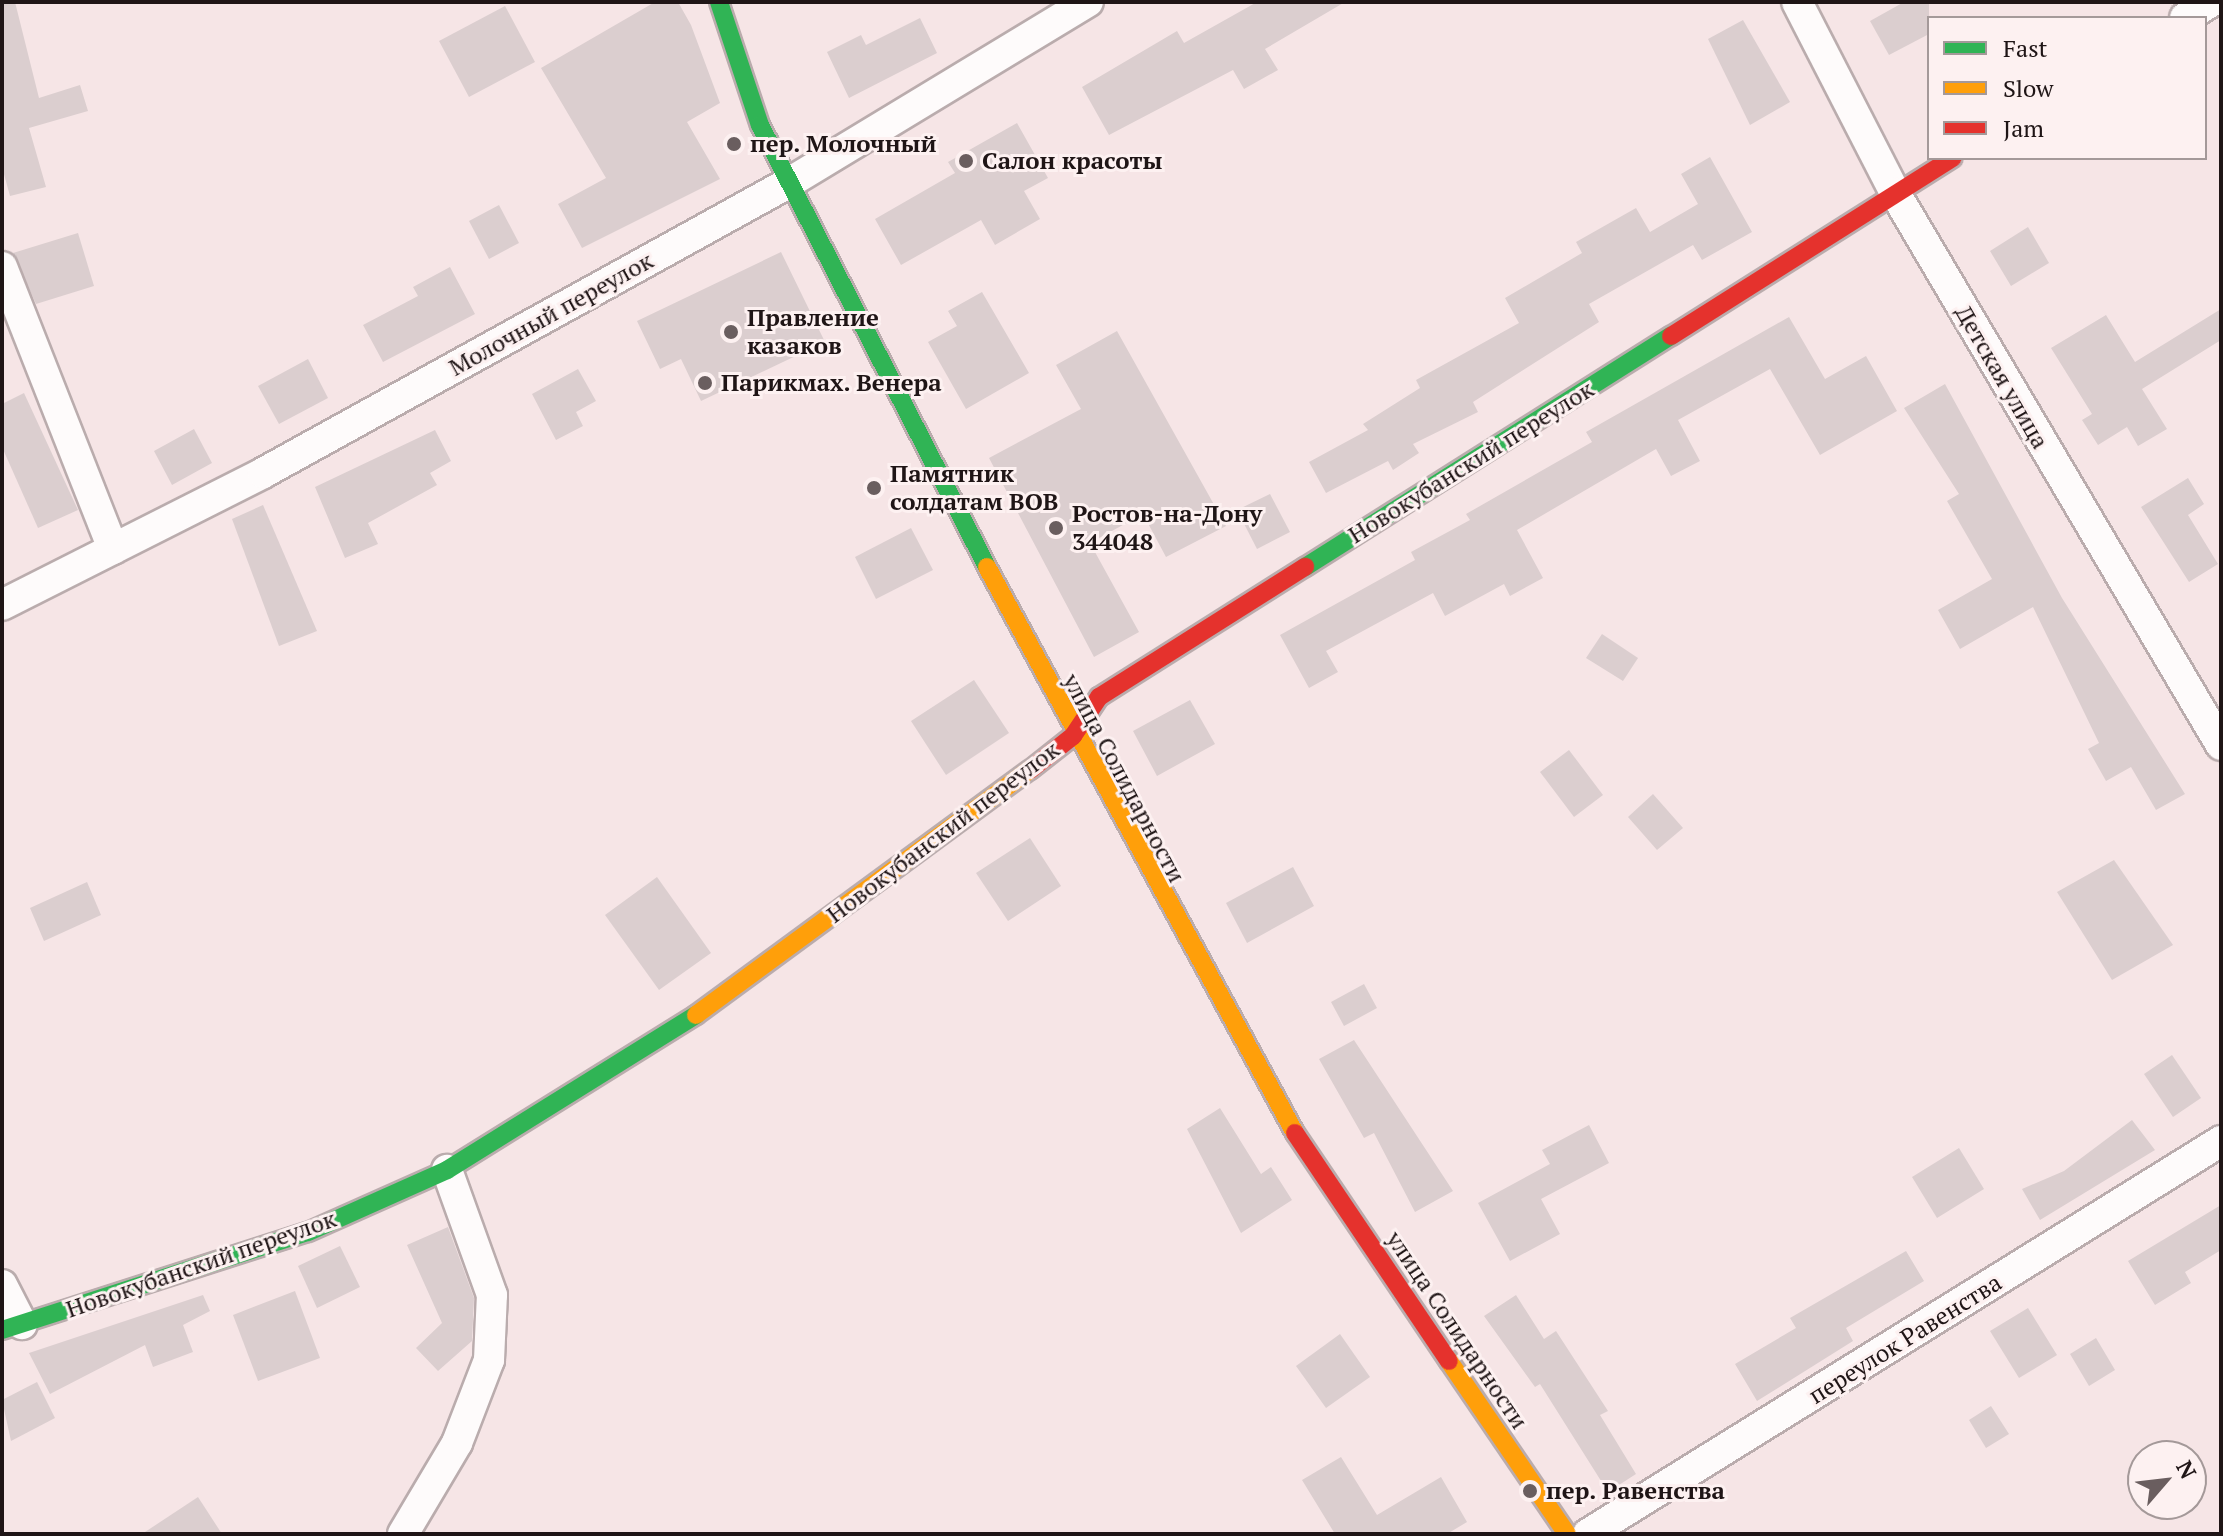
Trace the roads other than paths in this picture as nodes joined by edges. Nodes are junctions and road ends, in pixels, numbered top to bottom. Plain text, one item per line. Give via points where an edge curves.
1 (719, 2) edge
2 (1088, 2) edge
3 (1797, 2) edge
4 (2211, 2) edge
5 (2188, 16) edge
6 (1950, 160) edge
7 (792, 181) junction
8 (1895, 193) junction
9 (2, 267) edge
10 (113, 549) junction
11 (2, 605) edge
12 (1073, 736) junction
13 (2221, 745) edge
14 (2221, 1141) edge
15 (447, 1170) junction
16 (2, 1285) edge
17 (12, 1327) edge
18 (403, 1534) edge
19 (1567, 1534) edge
20 (1588, 1534) edge

1 - 7 street, улица Солидарности via 760,125
2 - 7 street, Молочный переулок
3 - 8 street, Детская улица
4 - 5 street
6 - 8 street, Новокубанский переулок
7 - 10 street, Молочный переулок
7 - 12 street, улица Солидарности
8 - 12 street, Новокубанский переулок via 1099,697
8 - 13 street, Детская улица
9 - 10 street
10 - 11 street, Молочный переулок
12 - 15 street, Новокубанский переулок via 699,1013
12 - 19 street, улица Солидарности via 1267,1092
14 - 20 street, переулок Равенства
15 - 17 street, Новокубанский переулок via 308,1232
15 - 18 street via 492,1295 489,1360 457,1443
16 - 17 street

